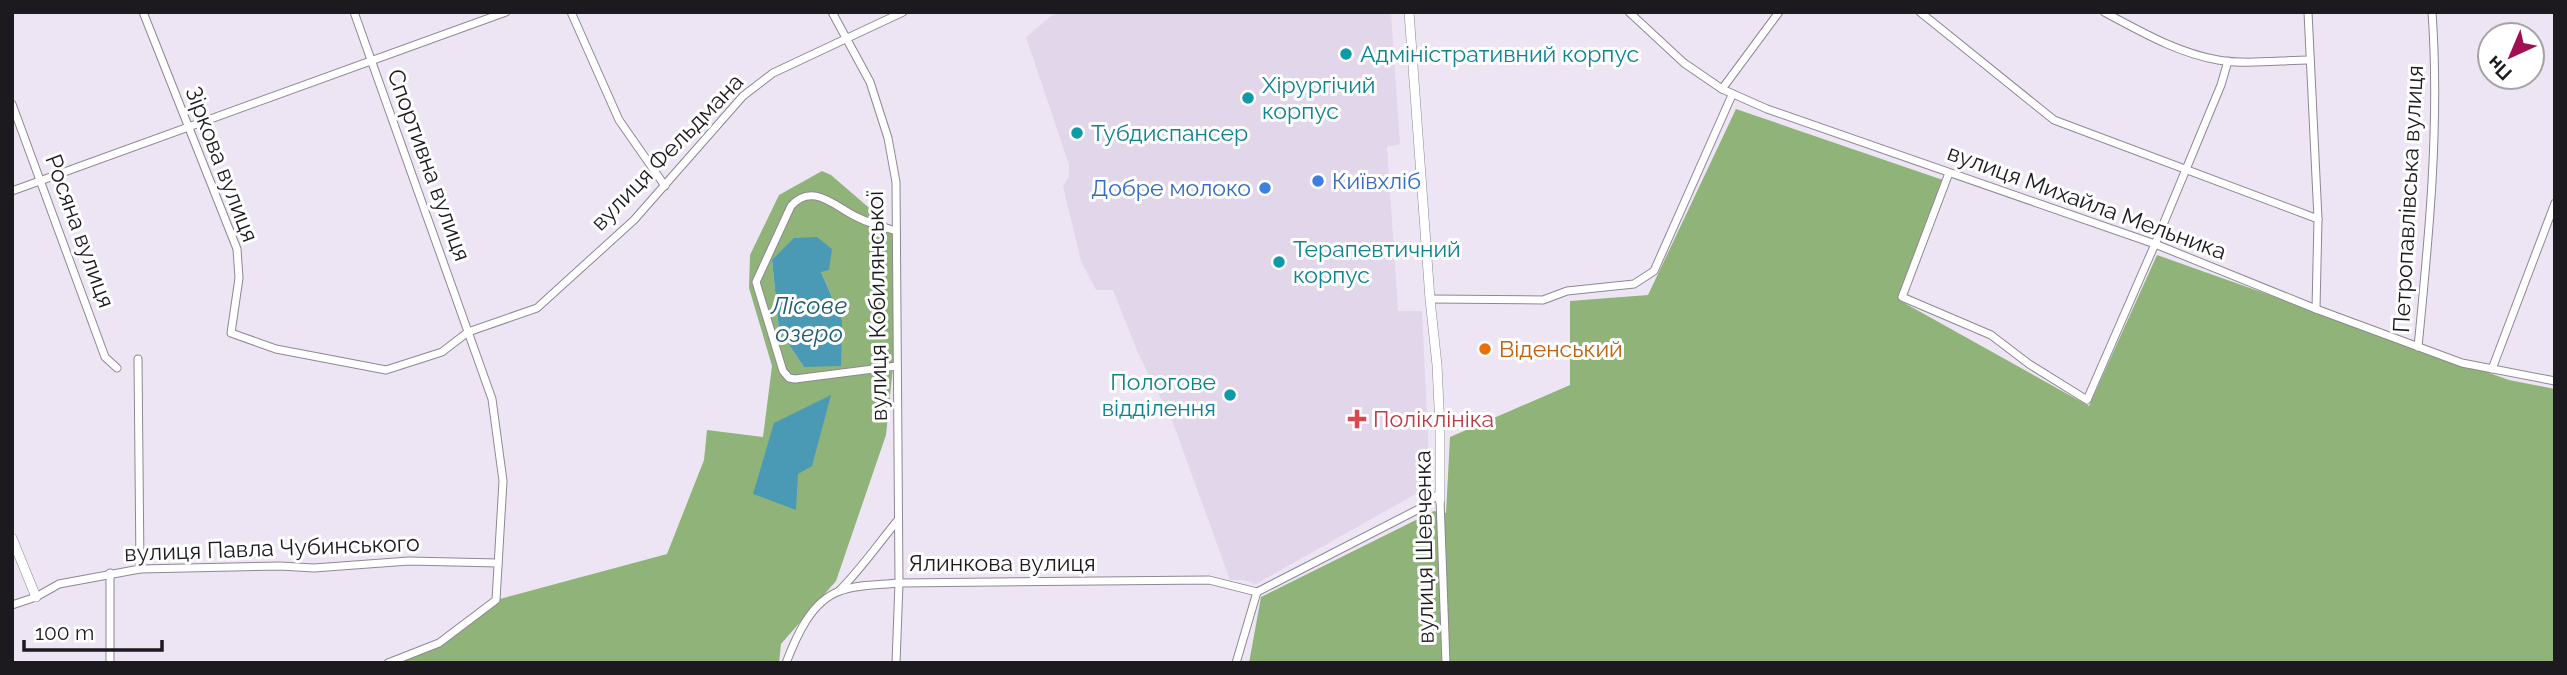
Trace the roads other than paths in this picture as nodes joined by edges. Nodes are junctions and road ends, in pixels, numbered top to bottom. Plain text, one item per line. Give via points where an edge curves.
1 (143, 12) edge
2 (354, 12) edge
3 (506, 12) edge
4 (571, 12) edge
5 (832, 12) edge
6 (903, 12) edge
7 (1409, 12) edge
8 (1629, 12) edge
9 (1779, 12) edge
10 (1920, 12) edge
11 (2104, 12) edge
12 (2308, 12) edge
13 (2432, 12) edge
14 (845, 38) junction
15 (2310, 60) junction
16 (370, 61) junction
17 (2228, 61) junction
18 (1722, 89) junction
19 (1732, 95) junction
20 (12, 104) edge
21 (188, 128) junction
22 (2186, 169) junction
23 (1949, 173) junction
24 (41, 181) junction
25 (665, 186) junction
26 (12, 191) edge
27 (2555, 203) edge
28 (2318, 219) junction
29 (897, 231) junction
30 (2155, 244) junction
31 (1430, 299) junction
32 (2316, 309) junction
33 (468, 331) junction
34 (2418, 347) junction
35 (138, 359) dead end
36 (897, 366) junction
37 (117, 368) dead end
38 (2492, 369) junction
39 (2555, 381) edge
40 (1440, 496) junction
41 (899, 520) junction
42 (12, 538) edge
43 (498, 563) junction
44 (140, 569) junction
45 (110, 573) junction
46 (899, 583) junction
47 (839, 591) junction
48 (1257, 592) junction
49 (36, 597) junction
50 (12, 605) edge
51 (110, 663) edge
52 (388, 663) edge
53 (786, 663) edge
54 (896, 663) edge
55 (1236, 663) edge
56 (1446, 663) edge

1 - 21 street, Зіркова вулиця
2 - 16 street, Спортивна вулиця
3 - 16 street
4 - 25 street via 619,120
5 - 14 street, вулиця Кобилянської
6 - 14 street, вулиця Фельдмана
7 - 31 street, вулиця Шевченка
8 - 18 street, вулиця Михайла Мельника via 1684,63
9 - 18 street
10 - 22 street via 2054,120
11 - 17 street via 2184,51
12 - 15 street
13 - 34 street, Петропавлівська вулиця via 2436,65 2430,221
14 - 25 street, вулиця Фельдмана via 773,73 743,96
14 - 29 street, вулиця Кобилянської via 870,82 888,138 896,183
15 - 17 street
15 - 28 street
16 - 21 street
16 - 33 street, Спортивна вулиця
17 - 22 street
18 - 19 street, вулиця Михайла Мельника
19 - 23 street, вулиця Михайла Мельника
19 - 31 street via 1654,271 1634,284 1567,291 1543,300
20 - 24 street, Росяна вулиця
21 - 24 street
21 - 33 street, Зіркова вулиця via 237,248 239,278 231,333 276,349 386,370 442,352
22 - 28 street
22 - 30 street
23 - 30 street, вулиця Михайла Мельника
23 - 30 street via 1902,297 1991,335 2087,400
24 - 26 street
24 - 37 street, Росяна вулиця via 105,357
25 - 33 street, вулиця Фельдмана via 537,308
27 - 38 street
28 - 32 street
29 - 36 street, вулиця Кобилянської
29 - 36 street via 805,195 791,206 757,282 783,371 789,377
30 - 32 street, вулиця Михайла Мельника
31 - 40 street, вулиця Шевченка
32 - 34 street, вулиця Михайла Мельника
33 - 43 street, Спортивна вулиця via 492,399 498,435 503,481
34 - 38 street, вулиця Михайла Мельника
35 - 44 street
36 - 41 street, вулиця Кобилянської
38 - 39 street, вулиця Михайла Мельника
40 - 48 street
40 - 56 street, вулиця Шевченка
41 - 46 street, вулиця Кобилянської
41 - 47 street
42 - 49 street
43 - 44 street, вулиця Павла Чубинського
43 - 52 street, Спортивна вулиця via 496,600 439,643
44 - 45 street, вулиця Павла Чубинського
45 - 49 street, вулиця Павла Чубинського via 59,584
45 - 51 street
46 - 47 street, Ялинкова вулиця
46 - 48 street, Ялинкова вулиця via 1209,580
46 - 54 street, вулиця Кобилянської
47 - 53 street via 821,603 801,628
48 - 55 street
49 - 50 street, вулиця Павла Чубинського

